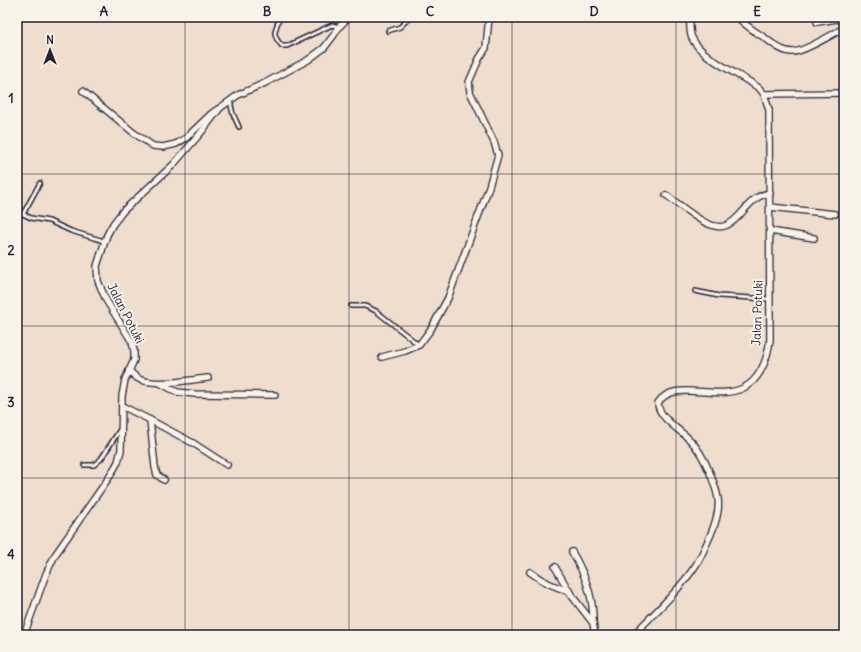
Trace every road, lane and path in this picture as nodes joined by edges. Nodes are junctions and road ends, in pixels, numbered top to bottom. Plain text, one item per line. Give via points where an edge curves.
1 (280, 17) edge
2 (349, 17) edge
3 (410, 17) edge
4 (489, 17) edge
5 (690, 17) edge
6 (738, 17) edge
7 (844, 21) edge
8 (817, 22) dead end
9 (338, 27) junction
10 (844, 28) edge
11 (388, 32) dead end
12 (83, 91) dead end
13 (844, 93) edge
14 (764, 94) junction
15 (231, 99) junction
16 (220, 108) junction
17 (239, 127) dead end
18 (40, 183) dead end
19 (770, 193) junction
20 (666, 195) dead end
21 (770, 207) junction
22 (17, 211) edge
23 (23, 214) junction
24 (835, 214) dead end
25 (770, 231) junction
26 (814, 238) dead end
27 (104, 241) junction
28 (695, 291) dead end
29 (769, 299) junction
30 (351, 306) dead end
31 (419, 345) junction
32 (382, 357) dead end
33 (128, 370) junction
34 (208, 378) dead end
35 (160, 383) junction
36 (275, 395) dead end
37 (122, 406) junction
38 (150, 420) junction
39 (122, 426) junction
40 (84, 465) dead end
41 (227, 465) dead end
42 (164, 480) dead end
43 (572, 552) dead end
44 (555, 567) dead end
45 (530, 572) dead end
46 (569, 591) junction
47 (593, 623) junction
48 (24, 635) edge
49 (595, 635) edge
50 (632, 635) edge

1 - 9 lane via 274,35 282,46 332,25
2 - 9 street, Jalan Potuki
3 - 11 lane via 400,27
4 - 31 street via 486,48 469,82 470,92 498,155 488,190 448,298
5 - 14 street via 690,34 698,46
6 - 10 street via 775,46 794,52
7 - 8 street via 838,19
9 - 15 street, Jalan Potuki via 324,48 308,60
12 - 16 street via 153,146 176,144
13 - 14 street
14 - 19 street, Jalan Potuki via 770,118
15 - 16 street, Jalan Potuki
15 - 17 lane via 232,112
16 - 27 street, Jalan Potuki via 173,165 123,211
18 - 23 lane
19 - 20 street via 755,198 731,223 721,227 703,222
19 - 21 street, Jalan Potuki
21 - 24 street
21 - 25 street, Jalan Potuki
22 - 23 lane
23 - 27 lane
25 - 26 street
25 - 29 street, Jalan Potuki
27 - 33 street, Jalan Potuki via 97,266 98,281 106,300 132,342 134,360
28 - 29 lane via 719,296
29 - 50 street, Jalan Potuki via 769,346 761,368 752,381 743,388 731,392 669,394 658,403 659,411 690,439 704,458 718,498 718,511 705,549 695,566
30 - 31 lane via 365,306 376,311
31 - 32 street
33 - 35 street via 136,378
33 - 37 street, Jalan Potuki
34 - 35 street
35 - 36 street via 177,392 195,394
37 - 38 street
37 - 39 street, Jalan Potuki
38 - 41 street via 193,442
38 - 42 street via 155,467 157,475
39 - 40 lane via 101,458 94,465
39 - 48 street, Jalan Potuki via 118,462 55,555
43 - 47 street via 590,591
44 - 46 street
45 - 46 street via 558,588
46 - 47 street
47 - 49 street

